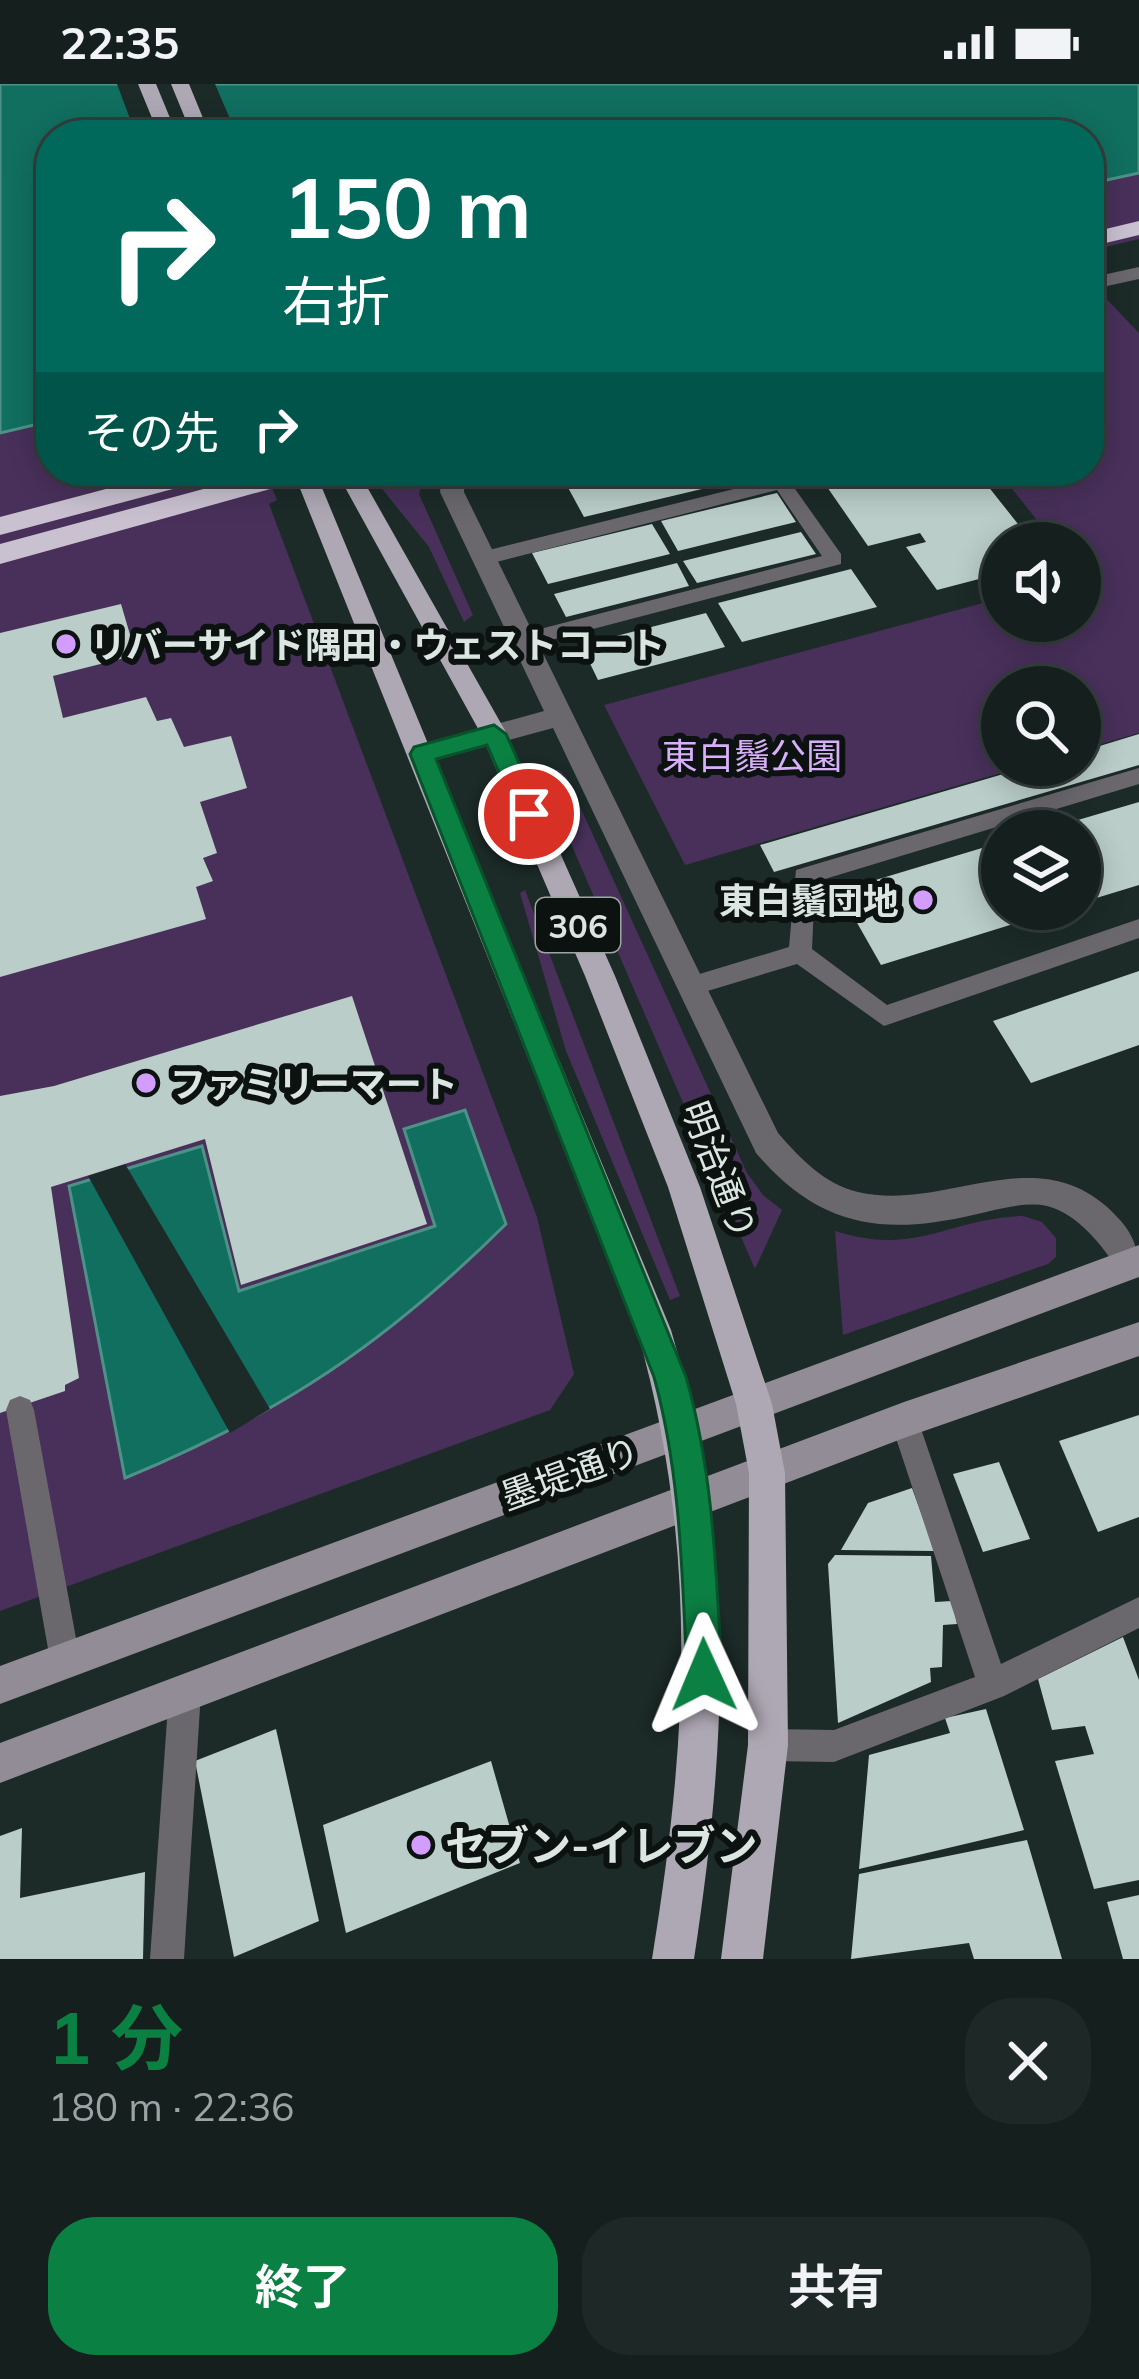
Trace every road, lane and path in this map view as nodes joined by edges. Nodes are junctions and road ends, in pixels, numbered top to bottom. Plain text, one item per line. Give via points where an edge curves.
1 (147, 84) edge
2 (180, 84) edge
3 (162, 120) edge
4 (195, 120) edge
5 (1139, 227) edge
6 (1104, 236) edge
7 (1139, 254) edge
8 (1104, 262) edge
9 (1139, 273) edge
10 (1104, 281) edge
11 (151, 486) edge
12 (249, 486) edge
13 (310, 486) edge
14 (354, 486) edge
15 (453, 486) edge
16 (770, 486) edge
17 (784, 486) edge
18 (0, 526) edge
19 (0, 554) edge
20 (484, 558) junction
21 (524, 640) junction
22 (560, 716) junction
23 (494, 734) junction
24 (422, 754) junction
25 (1139, 776) edge
26 (1139, 928) edge
27 (800, 953) junction
28 (692, 986) junction
29 (1137, 1265) edge
30 (1139, 1340) edge
31 (754, 1404) junction
32 (904, 1420) junction
33 (14, 1425) edge
34 (685, 1430) junction
35 (767, 1473) junction
36 (695, 1502) junction
37 (1139, 1612) edge
38 (65, 1660) junction
39 (0, 1685) edge
40 (993, 1685) junction
41 (185, 1692) junction
42 (768, 1745) junction
43 (0, 1763) edge
44 (167, 1959) edge
45 (674, 1959) edge
46 (742, 1959) edge

1 - 3 main road
2 - 4 main road
5 - 6 highway
7 - 8 highway
9 - 10 street
11 - 18 highway
12 - 19 highway
13 - 24 main road, 306
14 - 23 main road, 明治通り / 306
15 - 20 street
16 - 20 lane
17 - 21 lane via 834,560
20 - 21 street
21 - 22 street
22 - 23 street
22 - 28 street
23 - 24 street
23 - 31 main road, 明治通り / 306 via 684,1187
24 - 34 main road, 306 via 654,1330
25 - 27 lane via 804,875
26 - 27 lane via 884,1016
27 - 28 lane
28 - 29 street via 767,1143 791,1175 848,1206 888,1213 1048,1192 1093,1216
29 - 31 main road, 墨堤通り
30 - 32 main road, 墨堤通り
31 - 34 main road, 墨堤通り
31 - 35 main road, 明治通り / 306
32 - 35 main road, 墨堤通り
32 - 40 lane
33 - 38 lane
34 - 36 main road, 306
34 - 38 main road, 墨堤通り
35 - 36 main road, 墨堤通り
35 - 42 main road, 明治通り / 306
36 - 41 main road, 墨堤通り
36 - 45 main road, 306 via 704,1675 691,1860
37 - 40 lane
38 - 39 main road, 墨堤通り
40 - 42 lane via 834,1746
41 - 43 main road, 墨堤通り
41 - 44 lane
42 - 46 main road, 明治通り / 306

